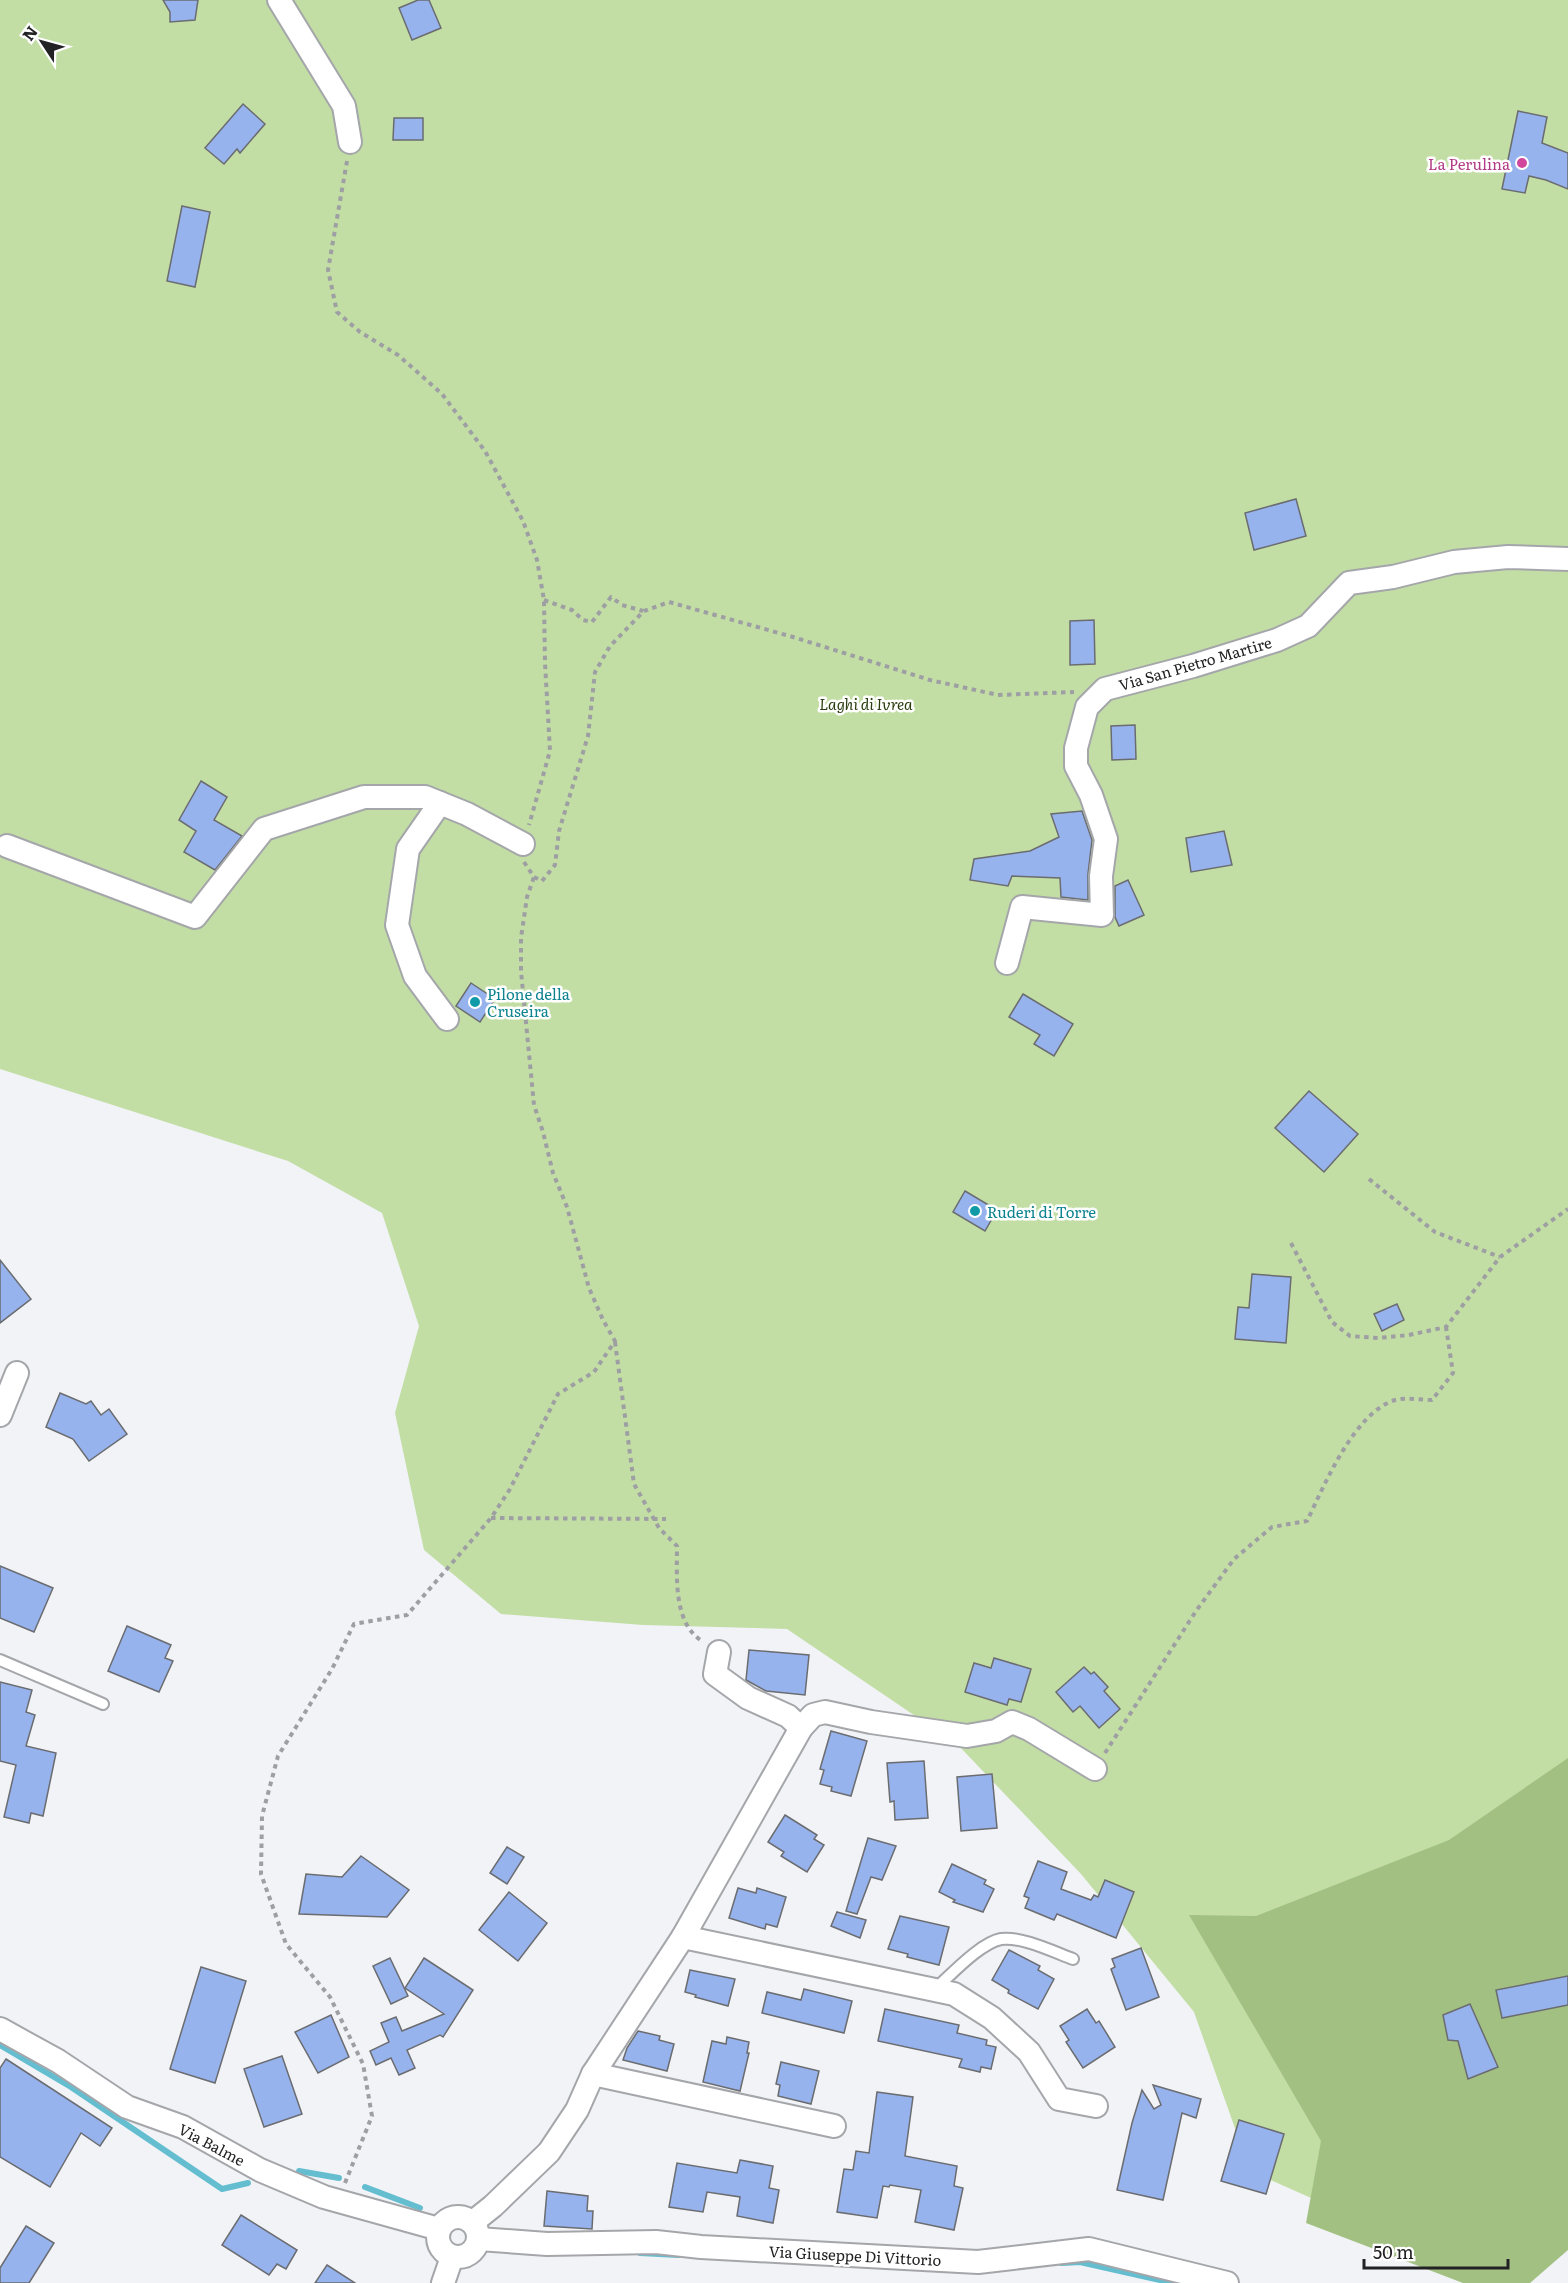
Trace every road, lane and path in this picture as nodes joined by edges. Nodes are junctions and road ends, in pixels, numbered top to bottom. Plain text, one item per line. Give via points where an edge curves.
1 (279, 0) edge
2 (350, 142) joint
3 (1568, 559) edge
4 (544, 600) junction
5 (644, 611) junction
6 (1106, 688) junction
7 (440, 803) junction
8 (523, 844) junction
9 (7, 846) dead end
10 (534, 877) junction
11 (1007, 963) dead end
12 (447, 1019) dead end
13 (1369, 1179) dead end
14 (1568, 1209) edge
15 (1291, 1243) dead end
16 (1500, 1257) junction
17 (1446, 1327) junction
18 (615, 1341) junction
19 (17, 1373) dead end
20 (0, 1415) edge
21 (491, 1518) junction
22 (655, 1519) junction
23 (666, 1519) dead end
24 (719, 1652) joint
25 (0, 1660) edge
26 (103, 1704) dead end
27 (801, 1728) junction
28 (1095, 1769) joint
29 (683, 1937) junction
30 (1073, 1959) dead end
31 (934, 1990) junction
32 (0, 2029) edge
33 (593, 2074) junction
34 (1096, 2106) dead end
35 (834, 2127) dead end
36 (338, 2201) junction
37 (439, 2229) junction
38 (476, 2230) junction
39 (452, 2257) junction
40 (443, 2283) edge
41 (1227, 2283) edge

1 - 2 street via 344,106
2 - 4 path via 328,270 337,312 360,332 398,355 442,394 485,451 522,520 537,560
3 - 6 street, Via San Pietro Martire via 1508,557 1454,562 1349,583 1308,626 1277,640
4 - 5 path via 592,622 611,597 622,605
4 - 8 path via 550,751
5 - 6 path via 669,602 930,680 998,695
5 - 10 path via 610,646 595,672 588,736 561,822 555,865 542,881
6 - 11 street, Via San Pietro Martire via 1087,707 1076,747 1076,766 1106,839 1101,876 1102,915 1022,907
7 - 8 street
7 - 9 street via 425,797 364,797 264,830 195,917
7 - 12 street via 408,849 398,925 415,976
8 - 10 path via 524,864
10 - 18 path via 527,897 521,949 534,1105 589,1288
13 - 16 path via 1435,1232
14 - 16 path
15 - 17 path via 1332,1322 1350,1336 1378,1338
16 - 17 path
17 - 28 path via 1453,1373 1432,1400 1396,1400 1374,1411 1353,1436 1307,1521 1272,1527 1234,1559
18 - 21 path via 594,1372 558,1394
18 - 22 path via 634,1484
19 - 20 street
21 - 22 path
21 - 36 path via 407,1615 354,1624 332,1669 278,1756 262,1816 261,1874 286,1944 330,1996 363,2064 372,2116
22 - 23 path
22 - 24 path via 677,1546 682,1614 694,1636
24 - 27 street via 715,1674 748,1698 789,1716
25 - 26 lane
27 - 28 street via 813,1715 825,1712 967,1736 996,1731 1012,1722
27 - 29 street
29 - 31 street
29 - 33 street
30 - 31 lane via 1017,1940 1002,1939 986,1945
31 - 34 street via 954,1994 992,2018 1029,2052 1059,2099
32 - 36 street, Via Balme via 58,2061 127,2107 183,2127 260,2170
33 - 35 street
33 - 38 street via 577,2110 549,2152 493,2206
36 - 37 street, Via Balme
37 - 38 street via 448,2219 461,2216
37 - 39 street via 437,2240
38 - 39 street via 474,2250 465,2257
38 - 41 street, Via Giuseppe Di Vittorio via 546,2244 656,2242 978,2262 1089,2249
39 - 40 street

